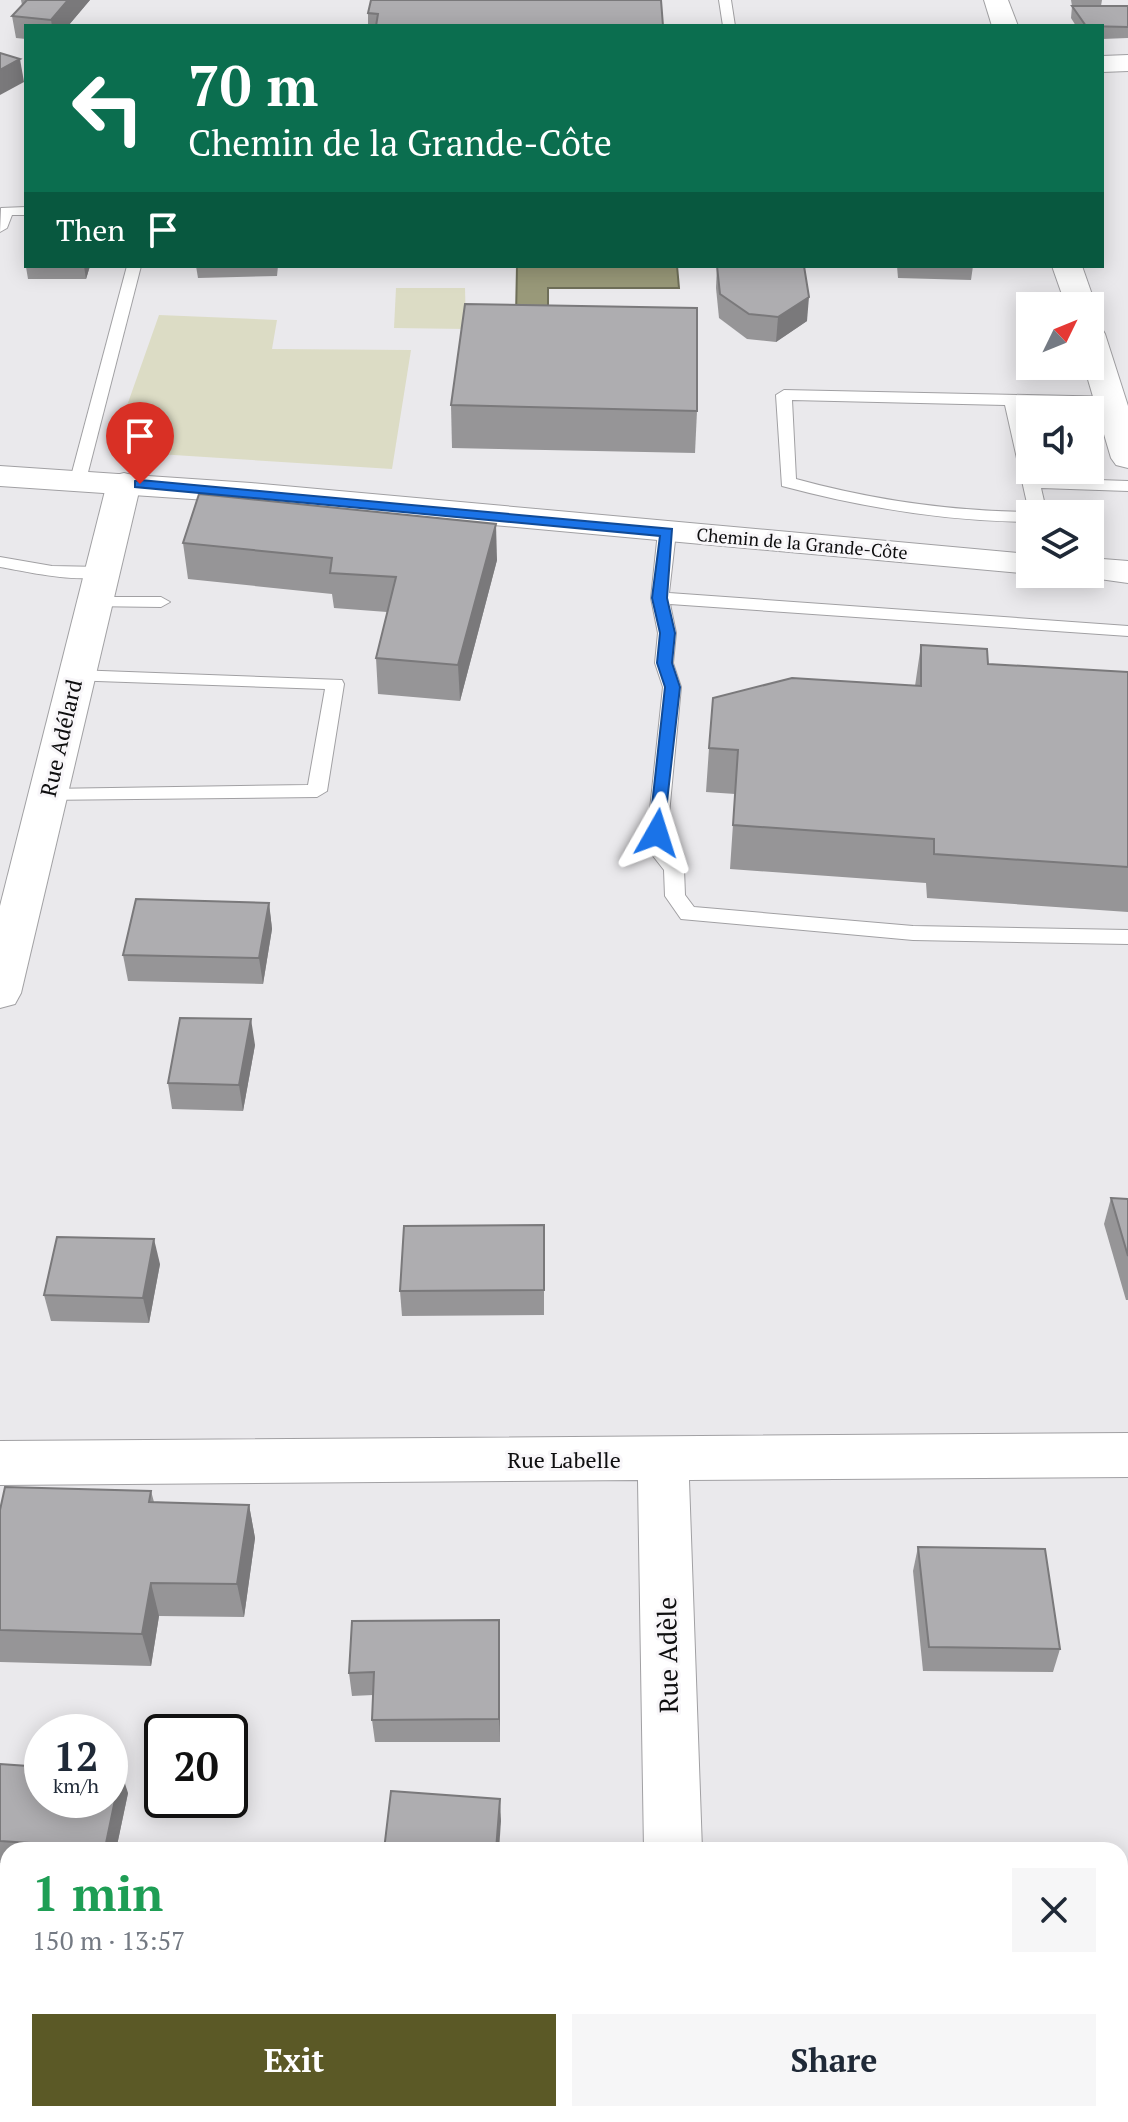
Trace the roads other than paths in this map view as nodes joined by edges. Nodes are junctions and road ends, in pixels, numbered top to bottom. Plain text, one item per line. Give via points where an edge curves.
1 (725, 0) edge
2 (996, 0) edge
3 (729, 24) edge
4 (1004, 24) edge
5 (1128, 63) edge
6 (1104, 64) edge
7 (24, 211) edge
8 (0, 228) edge
9 (133, 268) edge
10 (1068, 268) edge
11 (1076, 292) edge
12 (1104, 376) edge
13 (1012, 400) junction
14 (1112, 400) junction
15 (1016, 417) edge
16 (1128, 458) edge
17 (0, 476) edge
18 (78, 480) junction
19 (124, 483) junction
20 (1063, 484) edge
21 (1128, 486) edge
22 (1016, 516) edge
23 (667, 532) junction
24 (0, 562) edge
25 (1016, 563) edge
26 (1104, 570) edge
27 (1128, 572) edge
28 (97, 587) junction
29 (660, 598) junction
30 (161, 602) dead end
31 (1128, 631) edge
32 (75, 676) junction
33 (47, 795) junction
34 (1128, 937) edge
35 (0, 993) edge
36 (1128, 1455) edge
37 (663, 1460) junction
38 (0, 1463) edge
39 (673, 1842) edge

1 - 3 lane
2 - 4 street
5 - 6 street
7 - 8 lane via 6,211
9 - 18 lane
10 - 11 street
12 - 14 street
13 - 14 lane
13 - 15 lane
13 - 22 lane via 784,395 788,482 850,500 927,513
14 - 16 street
17 - 18 street, Chemin de la Grande-Côte
18 - 19 street, Chemin de la Grande-Côte
19 - 23 street, Chemin de la Grande-Côte
19 - 28 street, Rue Adélard
20 - 21 lane
23 - 25 street, Chemin de la Grande-Côte
23 - 29 lane
24 - 28 lane via 52,571
26 - 27 street
28 - 30 lane
28 - 32 street, Rue Adélard
29 - 31 lane
29 - 34 lane via 667,633 664,663 672,687 656,847 674,869 675,896 688,914 913,933
32 - 33 street, Rue Adélard
32 - 33 lane via 335,684 317,791
33 - 35 street, Rue Adélard
36 - 37 street, Rue Labelle
37 - 38 street, Rue Labelle
37 - 39 street, Rue Adèle

